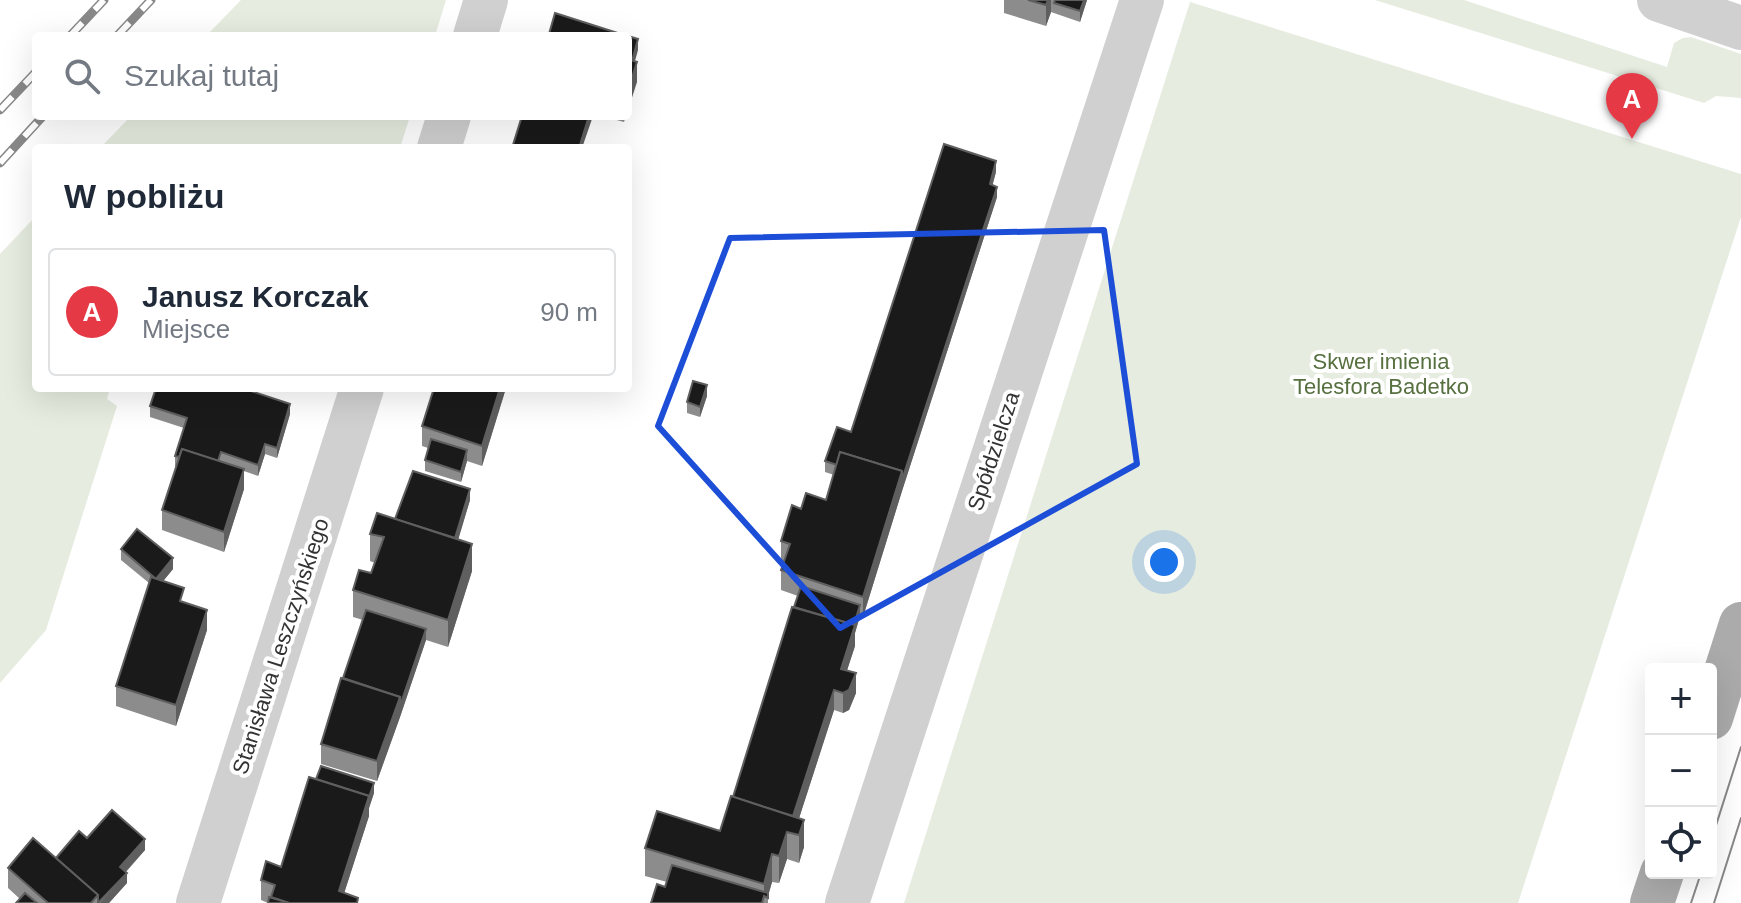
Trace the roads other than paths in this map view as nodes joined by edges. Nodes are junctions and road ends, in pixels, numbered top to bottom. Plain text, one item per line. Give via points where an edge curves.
1 (486, 0) edge
2 (1142, 0) edge
3 (1659, 0) edge
4 (1741, 28) edge
5 (476, 32) edge
6 (448, 120) edge
7 (440, 144) edge
8 (361, 392) edge
9 (1741, 624) edge
10 (1717, 699) edge
11 (1660, 879) edge
12 (198, 903) edge
13 (847, 903) edge
14 (1652, 903) edge

1 - 5 street
2 - 13 street, Spółdzielcza
3 - 4 street
6 - 7 street
8 - 12 street, Stanisława Leszczyńskiego
9 - 10 main road
11 - 14 main road

